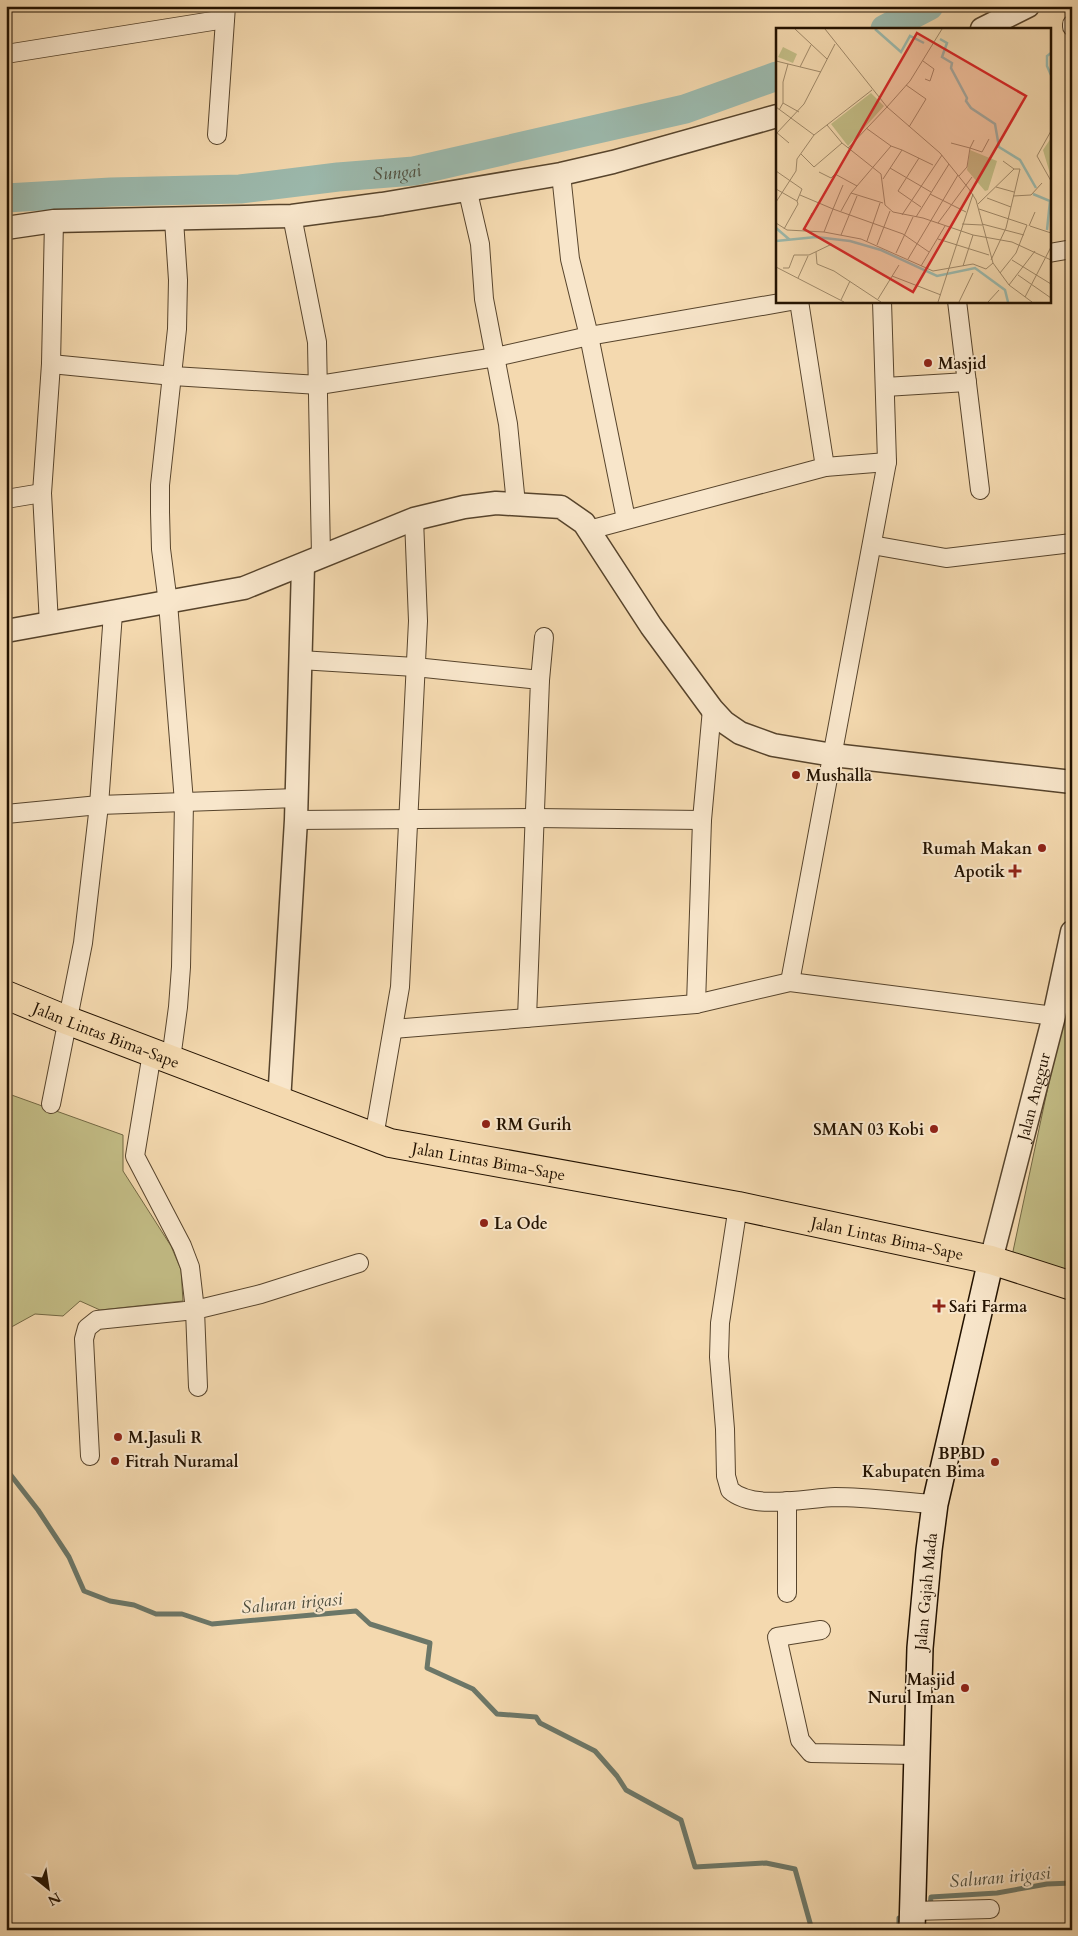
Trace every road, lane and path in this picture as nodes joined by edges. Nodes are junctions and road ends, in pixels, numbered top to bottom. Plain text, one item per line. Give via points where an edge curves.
1 (1028, 6) edge
2 (225, 13) edge
3 (984, 28) edge
4 (6, 54) edge
5 (776, 116) edge
6 (216, 134) dead end
7 (561, 174) junction
8 (468, 188) junction
9 (292, 216) junction
10 (174, 220) junction
11 (54, 222) junction
12 (6, 228) edge
13 (1072, 249) edge
14 (1050, 253) edge
15 (785, 302) edge
16 (799, 302) edge
17 (882, 302) edge
18 (957, 302) edge
19 (589, 336) junction
20 (496, 357) junction
21 (51, 364) junction
22 (173, 376) junction
23 (967, 382) junction
24 (319, 385) junction
25 (885, 386) junction
26 (887, 462) junction
27 (825, 467) junction
28 (980, 490) dead end
29 (42, 493) junction
30 (6, 499) edge
31 (516, 504) junction
32 (414, 519) junction
33 (626, 519) junction
34 (589, 530) junction
35 (1072, 543) edge
36 (872, 545) junction
37 (312, 561) junction
38 (168, 603) junction
39 (112, 613) junction
40 (49, 624) junction
41 (6, 631) edge
42 (544, 637) dead end
43 (300, 660) junction
44 (415, 667) junction
45 (540, 680) junction
46 (712, 709) junction
47 (833, 755) junction
48 (1072, 782) edge
49 (184, 802) junction
50 (98, 805) junction
51 (296, 809) junction
52 (6, 814) edge
53 (535, 818) junction
54 (702, 820) junction
55 (409, 821) junction
56 (1072, 932) edge
57 (790, 982) junction
58 (6, 995) edge
59 (696, 1004) junction
60 (1054, 1016) junction
61 (527, 1018) junction
62 (70, 1021) junction
63 (393, 1029) junction
64 (162, 1056) junction
65 (279, 1102) junction
66 (51, 1104) dead end
67 (374, 1137) junction
68 (738, 1206) junction
69 (991, 1260) junction
70 (359, 1263) dead end
71 (1072, 1286) edge
72 (194, 1310) junction
73 (198, 1387) dead end
74 (90, 1456) dead end
75 (787, 1501) junction
76 (936, 1504) junction
77 (787, 1593) dead end
78 (821, 1630) dead end
79 (916, 1755) junction
80 (990, 1908) dead end
81 (913, 1921) edge

1 - 3 street
2 - 4 street
2 - 6 street
5 - 7 street
7 - 8 street
7 - 19 street via 570,259
8 - 9 street
8 - 20 street via 480,244 484,299
9 - 10 street
9 - 24 street via 317,342
10 - 11 street
10 - 22 street via 178,280
11 - 12 street
11 - 21 street
13 - 14 street
15 - 19 street
16 - 27 street
17 - 25 street
18 - 23 street
19 - 20 street
19 - 33 street
20 - 24 street
20 - 31 street via 508,424
21 - 22 street
21 - 29 street
22 - 24 street
22 - 38 street via 160,485 161,549
23 - 25 street
23 - 28 street
24 - 37 street
25 - 26 street
26 - 27 street
26 - 36 street
27 - 33 street
29 - 30 street
29 - 40 street
31 - 32 street via 464,506
31 - 34 street via 561,507
32 - 37 street
32 - 44 street via 418,621
33 - 34 street
34 - 46 street via 651,626
35 - 36 street via 946,558
36 - 47 street
37 - 38 street via 244,588
37 - 43 street
38 - 39 street
38 - 49 street
39 - 40 street
39 - 50 street
40 - 41 street
42 - 45 street
43 - 44 street
43 - 51 street
44 - 45 street
44 - 55 street
45 - 53 street
46 - 47 street via 740,733 773,746
46 - 54 street
47 - 48 street
47 - 57 street
49 - 50 street
49 - 51 street
49 - 64 street via 180,975
50 - 52 street
50 - 62 street via 83,943
51 - 55 street
51 - 65 street
53 - 54 street
53 - 55 street
53 - 61 street
54 - 59 street
55 - 63 street via 400,987
56 - 60 street, Jalan Anggur
57 - 59 street
57 - 60 street
58 - 62 highway, Jalan Lintas Bima-Sape
59 - 61 street
60 - 69 street, Jalan Anggur
61 - 63 street
62 - 64 highway, Jalan Lintas Bima-Sape
62 - 66 street
63 - 67 street
64 - 65 highway, Jalan Lintas Bima-Sape
64 - 72 street via 135,1156 182,1246 190,1268
65 - 67 highway, Jalan Lintas Bima-Sape
67 - 68 highway, Jalan Lintas Bima-Sape via 400,1145
68 - 69 highway, Jalan Lintas Bima-Sape
68 - 75 street via 720,1323 727,1485 742,1498
69 - 71 highway, Jalan Lintas Bima-Sape
69 - 76 main road, Jalan Gajah Mada
70 - 72 street via 261,1294
72 - 73 street
72 - 74 street via 97,1320 87,1328 84,1339
75 - 76 street via 836,1497
75 - 77 street
76 - 79 main road, Jalan Gajah Mada via 920,1648
78 - 79 street via 777,1637 800,1740 811,1753
79 - 81 main road, Jalan Gajah Mada
80 - 81 street

